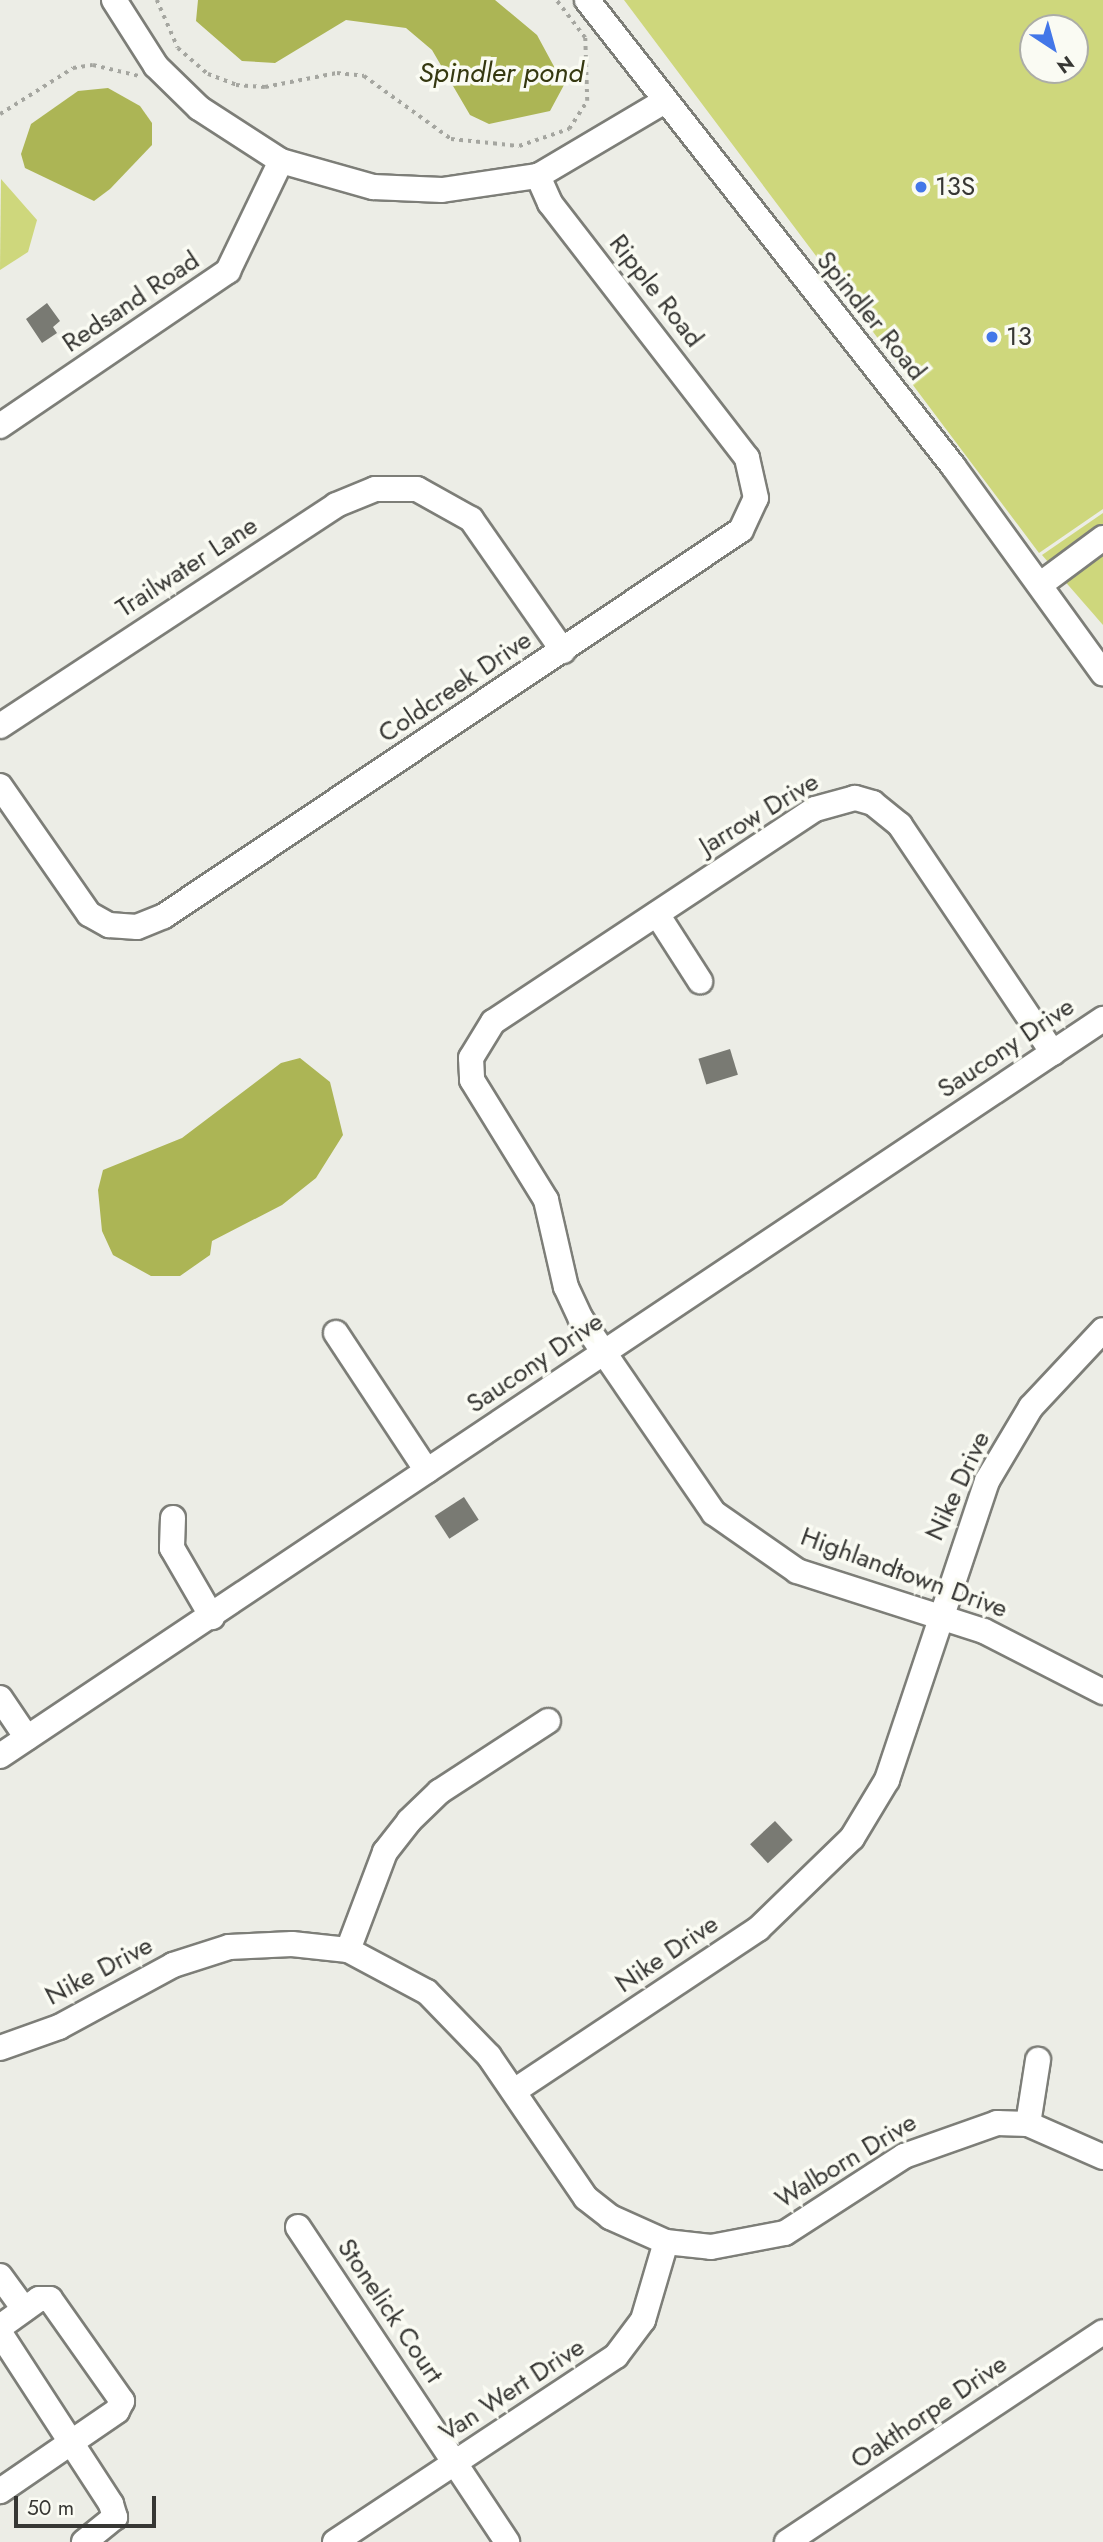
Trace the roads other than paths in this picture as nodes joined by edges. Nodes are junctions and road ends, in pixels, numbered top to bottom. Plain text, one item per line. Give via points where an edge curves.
1 (114, 0) edge
2 (587, 0) edge
3 (665, 101) junction
4 (281, 160) junction
5 (538, 176) junction
6 (0, 426) edge
7 (733, 439) joint
8 (1103, 538) edge
9 (1041, 584) junction
10 (563, 651) junction
11 (1103, 673) edge
12 (0, 726) edge
13 (0, 786) edge
14 (657, 914) junction
15 (700, 981) dead end
16 (1103, 1019) edge
17 (1053, 1053) junction
18 (471, 1058) joint
19 (1103, 1330) edge
20 (336, 1333) dead end
21 (603, 1353) junction
22 (427, 1471) junction
23 (173, 1518) dead end
24 (212, 1617) junction
25 (941, 1618) junction
26 (1103, 1692) edge
27 (0, 1698) edge
28 (548, 1721) dead end
29 (27, 1738) junction
30 (0, 1756) edge
31 (348, 1950) junction
32 (0, 2048) edge
33 (1038, 2060) dead end
34 (513, 2091) junction
35 (1028, 2124) junction
36 (1103, 2157) edge
37 (298, 2227) dead end
38 (666, 2242) junction
39 (0, 2276) edge
40 (24, 2309) junction
41 (0, 2327) edge
42 (1103, 2332) edge
43 (0, 2333) edge
44 (71, 2441) junction
45 (456, 2463) junction
46 (0, 2491) edge
47 (84, 2542) edge
48 (335, 2542) edge
49 (507, 2542) edge
50 (787, 2542) edge

1 - 4 street via 156,65 199,108
2 - 3 street, Spindler Road
3 - 5 street
3 - 9 street, Spindler Road
4 - 5 street via 403,190
4 - 6 street, Redsand Road via 228,271
5 - 7 street, Ripple Road via 550,203
7 - 10 street, Coldcreek Drive via 755,475 752,514 741,530
8 - 9 street
9 - 11 street, Spindler Road
10 - 12 street, Trailwater Lane via 471,519 416,489 375,489 336,505
10 - 13 street, Coldcreek Drive via 164,916 138,927 109,925 75,898
14 - 15 street
14 - 17 street, Jarrow Drive via 815,809 834,800 865,799 900,825
14 - 18 street, Jarrow Drive via 493,1023
16 - 17 street, Saucony Drive
17 - 21 street, Saucony Drive
18 - 21 street, Highlandtown Drive via 478,1094 546,1200 571,1302
19 - 25 street, Nike Drive via 1031,1407 987,1481
20 - 22 street
21 - 22 street, Saucony Drive
21 - 25 street, Highlandtown Drive via 681,1472 714,1513 750,1542 797,1571
22 - 24 street, Saucony Drive
23 - 24 street via 172,1548
24 - 29 street, Saucony Drive
25 - 26 street, Highlandtown Drive via 984,1631
25 - 34 street, Nike Drive via 887,1780 852,1838 758,1928
27 - 29 street
28 - 31 street via 439,1792 409,1821 385,1852
29 - 30 street, Saucony Drive
31 - 32 street, Nike Drive via 292,1944 229,1947 173,1965 59,2027
31 - 34 street, Nike Drive via 427,1992 468,2031
33 - 35 street
34 - 38 street, Walborn Drive via 586,2198 610,2217
35 - 36 street, Walborn Drive
35 - 38 street, Walborn Drive via 996,2123 934,2141 785,2233 711,2247
37 - 45 street, Stonelick Court
38 - 45 street, Van Wert Drive via 643,2320 616,2356
39 - 40 street
40 - 41 street
40 - 44 street via 50,2299 122,2401 117,2411
42 - 50 street, Oakthorpe Drive
43 - 44 street
44 - 46 street
44 - 47 street via 115,2517
45 - 48 street, Van Wert Drive
45 - 49 street

